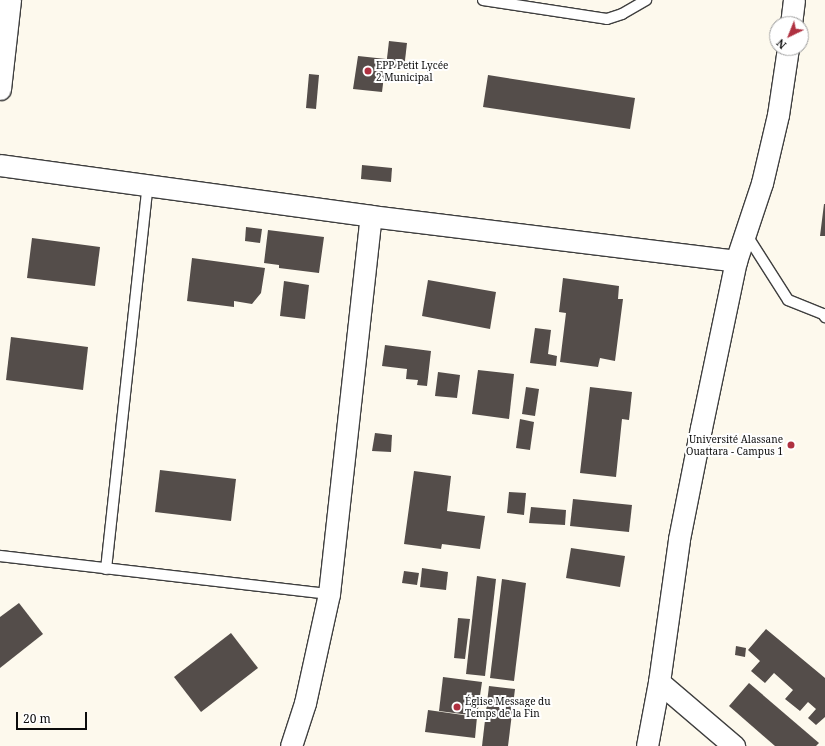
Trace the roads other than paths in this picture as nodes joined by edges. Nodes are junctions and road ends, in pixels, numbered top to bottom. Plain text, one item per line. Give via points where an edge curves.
1 (10, 0) edge
2 (483, 0) edge
3 (646, 0) edge
4 (794, 0) edge
5 (792, 16) edge
6 (787, 56) edge
7 (0, 88) edge
8 (0, 165) edge
9 (148, 185) junction
10 (371, 216) junction
11 (746, 234) junction
12 (736, 261) junction
13 (825, 317) edge
14 (0, 556) edge
15 (106, 568) junction
16 (329, 594) junction
17 (659, 682) junction
18 (291, 746) edge
19 (647, 746) edge
20 (734, 746) edge

1 - 7 street
2 - 3 lane via 607,19 622,14
4 - 5 street
6 - 11 street via 778,115 762,183
8 - 9 street
9 - 10 street
9 - 15 lane
10 - 12 street
10 - 16 street
11 - 12 street
11 - 13 lane via 788,300
12 - 17 street via 680,539
14 - 15 lane
15 - 16 lane
16 - 18 street via 305,703
17 - 19 street
17 - 20 street

